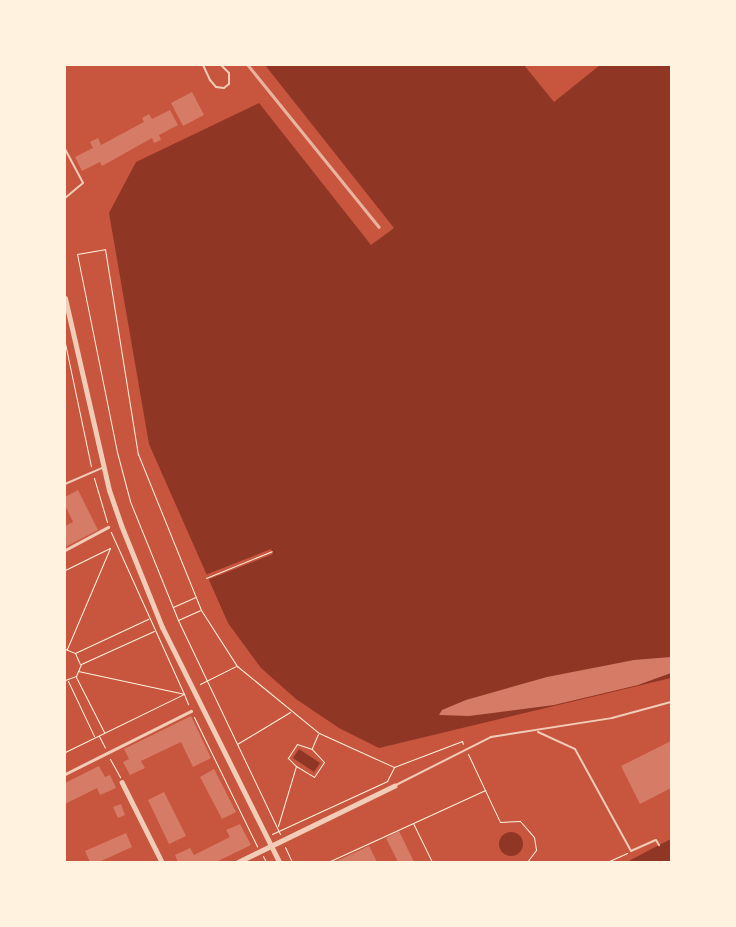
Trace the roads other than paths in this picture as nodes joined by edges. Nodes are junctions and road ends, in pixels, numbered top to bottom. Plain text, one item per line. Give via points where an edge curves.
1 (203, 65) edge
2 (221, 65) edge
3 (65, 149) edge
4 (65, 198) edge
5 (65, 298) edge
6 (104, 467) junction
7 (65, 484) edge
8 (108, 528) dead end
9 (65, 550) edge
10 (671, 702) edge
11 (191, 711) road end
12 (536, 731) junction
13 (65, 774) edge
14 (122, 782) road end
15 (394, 786) joint
16 (659, 845) dead end
17 (271, 846) junction
18 (162, 862) edge
19 (238, 862) edge
20 (279, 862) edge

1 - 2 lane via 216,87 224,88 229,84 229,73
3 - 4 lane via 83,183
5 - 6 street
6 - 7 lane
6 - 17 street via 118,516 157,615
8 - 9 street
10 - 12 lane via 612,718
11 - 13 street
12 - 15 lane via 491,737
12 - 16 lane via 575,749 631,851 656,840
14 - 18 street
15 - 17 street
17 - 19 street
17 - 20 street

